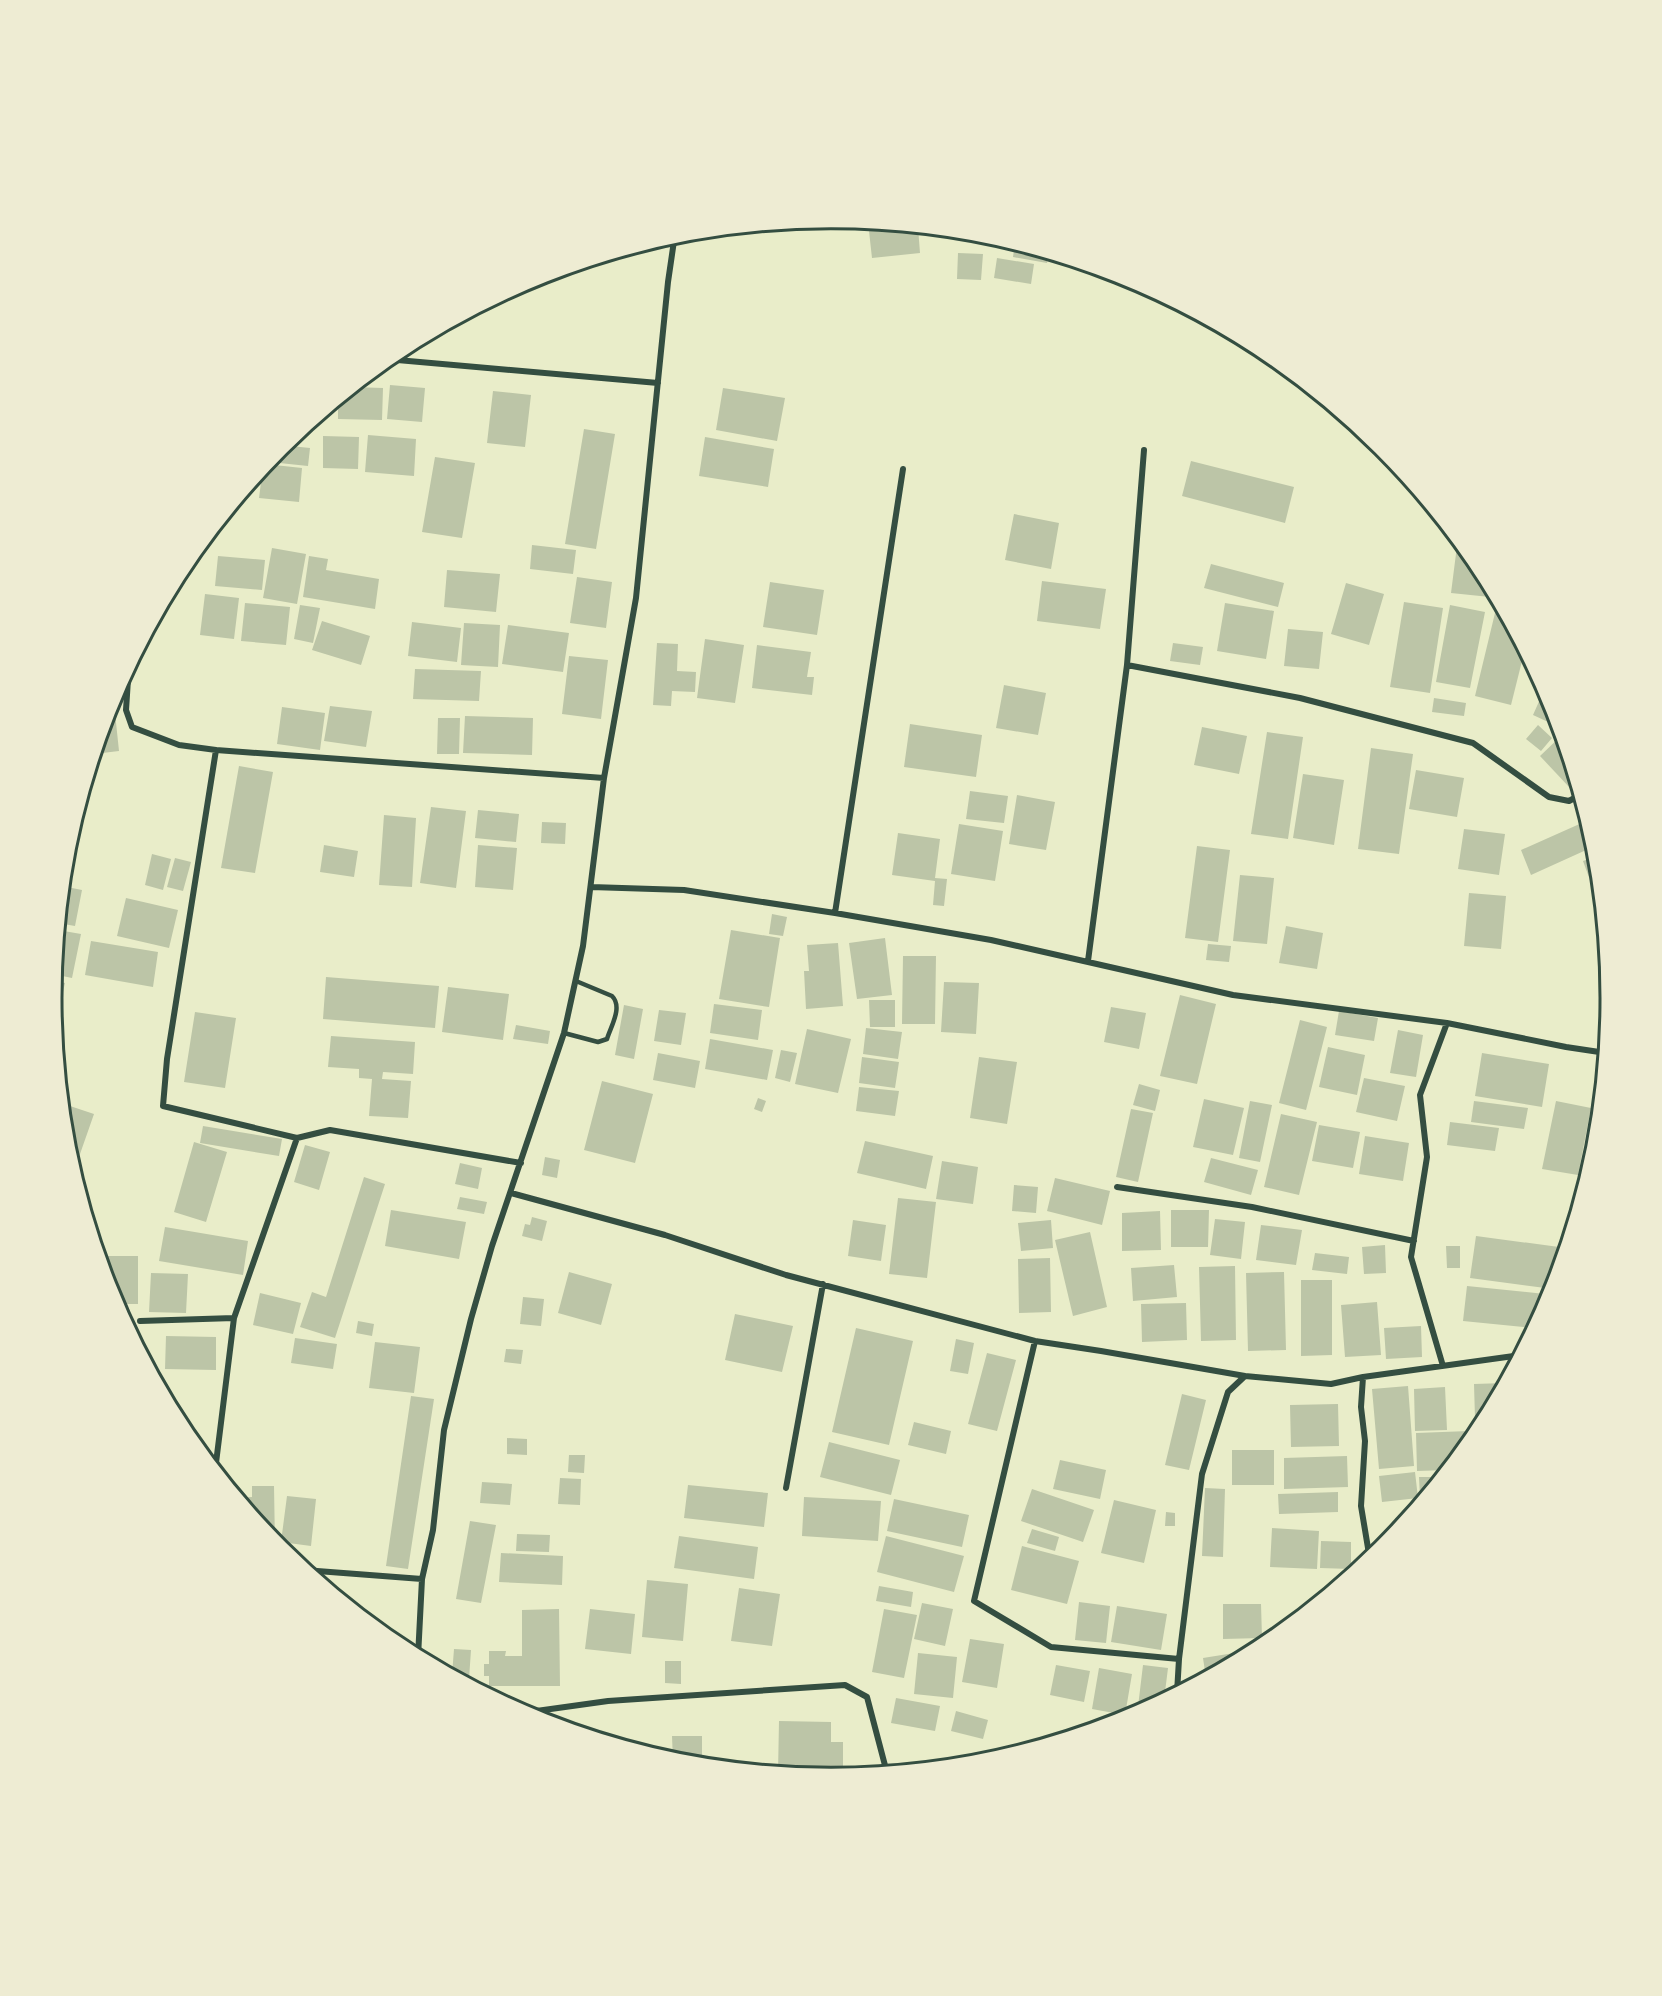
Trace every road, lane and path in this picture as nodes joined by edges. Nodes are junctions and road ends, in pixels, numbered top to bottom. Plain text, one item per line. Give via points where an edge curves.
1 (673, 245) edge
2 (400, 360) edge
3 (658, 383) junction
4 (1143, 450) dead end
5 (903, 469) dead end
6 (1127, 665) junction
7 (127, 688) edge
8 (216, 750) junction
9 (604, 778) junction
10 (1574, 798) edge
11 (591, 887) junction
12 (835, 913) junction
13 (1089, 961) junction
14 (576, 981) junction
15 (1447, 1023) junction
16 (564, 1033) junction
17 (1599, 1052) edge
18 (297, 1138) junction
19 (521, 1163) junction
20 (1117, 1187) dead end
21 (511, 1192) junction
22 (1414, 1241) junction
23 (823, 1284) junction
24 (234, 1318) junction
25 (140, 1321) dead end
26 (1035, 1341) junction
27 (1511, 1356) edge
28 (1443, 1366) junction
29 (1245, 1376) junction
30 (1363, 1377) junction
31 (216, 1460) edge
32 (786, 1488) dead end
33 (1368, 1549) edge
34 (318, 1571) edge
35 (422, 1580) junction
36 (419, 1647) edge
37 (1179, 1659) junction
38 (1177, 1685) edge
39 (541, 1710) edge
40 (885, 1766) edge

1 - 3 street
2 - 3 street
3 - 9 street via 636,598
4 - 6 street
5 - 12 street
6 - 10 street via 1300,698 1473,743 1549,797
6 - 13 street
7 - 8 street via 126,710 132,727 179,745
8 - 9 street
8 - 18 street via 163,1106
9 - 11 street
11 - 12 street via 684,890
11 - 14 street
12 - 13 street
13 - 15 street via 1233,995
14 - 16 street
14 - 16 lane via 612,996 617,1009 603,1041
15 - 17 street
15 - 22 street via 1420,1095 1427,1157
16 - 19 street
18 - 19 street via 330,1130
18 - 24 street
19 - 21 street
20 - 22 street via 1252,1208
21 - 23 street via 665,1234
21 - 35 street via 471,1319 444,1430 433,1530
22 - 28 street via 1411,1257
23 - 26 street
23 - 32 street
24 - 25 street
24 - 31 street
26 - 29 street
26 - 37 street via 974,1601 1051,1647
27 - 28 street
28 - 30 street
29 - 30 street via 1331,1384
29 - 37 street via 1228,1392 1202,1474
30 - 33 street via 1361,1506
34 - 35 street
35 - 36 street
37 - 38 street
39 - 40 street via 608,1701 845,1685 867,1697

